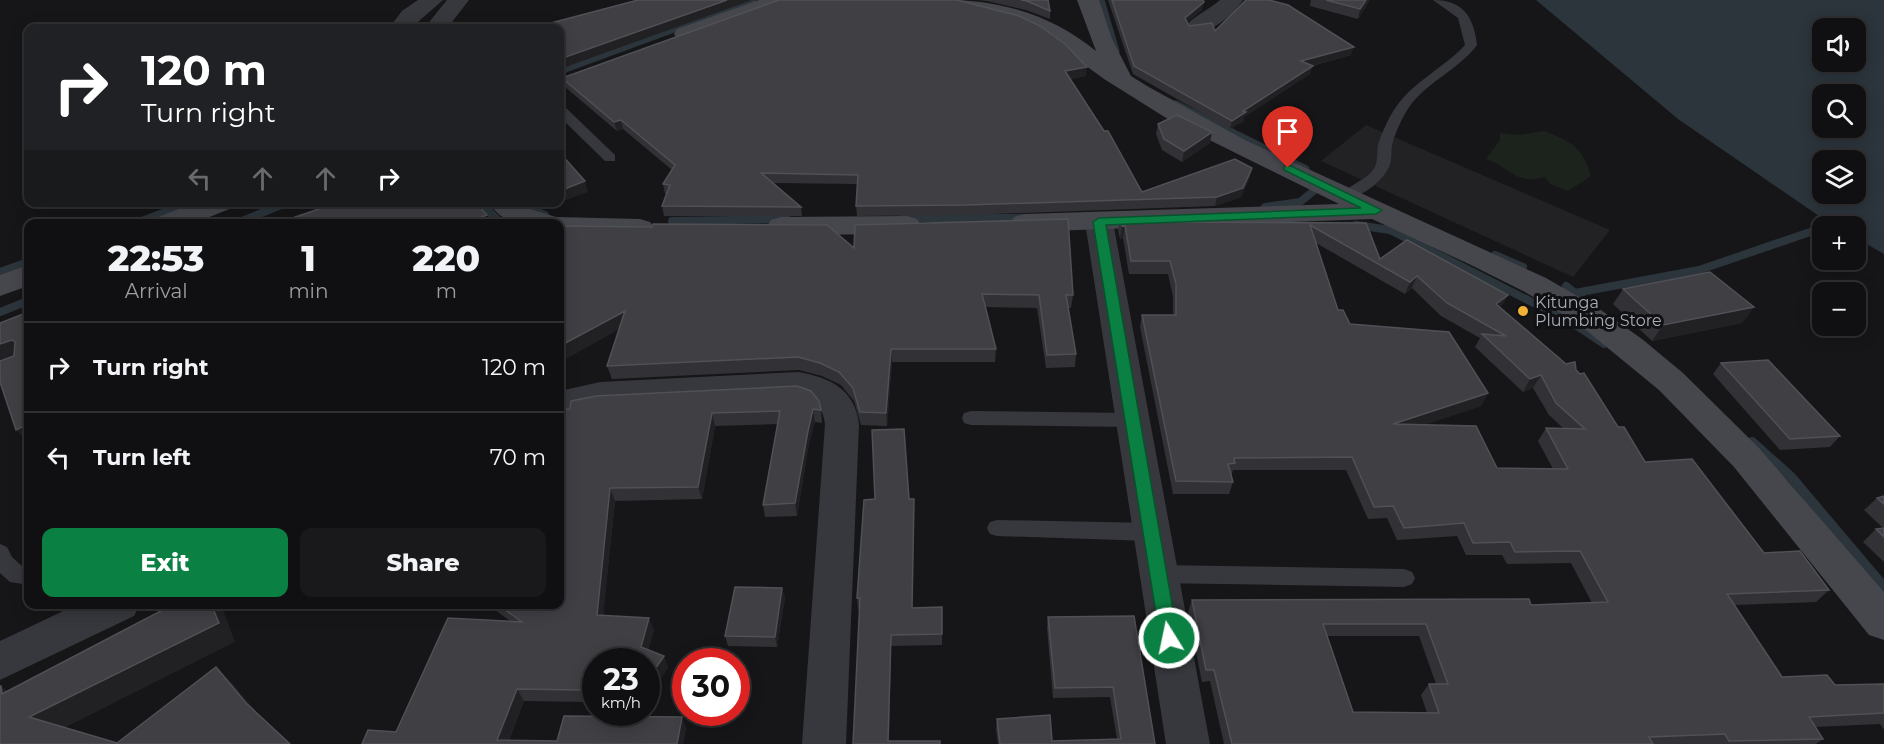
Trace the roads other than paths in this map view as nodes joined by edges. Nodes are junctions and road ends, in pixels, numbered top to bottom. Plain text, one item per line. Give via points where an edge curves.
1 (432, 0) edge
2 (458, 0) edge
3 (779, 0) edge
4 (957, 0) edge
5 (1088, 0) edge
6 (1233, 0) edge
7 (1439, 0) edge
8 (403, 24) edge
9 (441, 24) edge
10 (1196, 27) edge
11 (669, 39) edge
12 (1122, 81) junction
13 (564, 114) edge
14 (610, 158) dead end
15 (1363, 202) junction
16 (209, 207) edge
17 (506, 207) edge
18 (179, 219) edge
19 (532, 219) edge
20 (1099, 222) junction
21 (1004, 223) edge
22 (932, 224) edge
23 (564, 225) edge
24 (753, 227) edge
25 (670, 228) edge
26 (24, 277) edge
27 (0, 286) edge
28 (564, 402) edge
29 (971, 418) dead end
30 (1131, 420) junction
31 (997, 528) dead end
32 (1150, 532) junction
33 (0, 553) edge
34 (1157, 573) junction
35 (24, 576) edge
36 (1404, 578) dead end
37 (109, 609) edge
38 (1884, 622) edge
39 (0, 661) edge
40 (824, 744) edge
41 (1188, 744) edge

1 - 8 street
2 - 9 street
3 - 11 main road
4 - 12 main road via 1027,17 1050,28
5 - 12 main road via 1101,39
6 - 10 street
7 - 15 lane via 1467,18 1472,45 1425,83 1401,109 1385,144 1383,166 1368,183
12 - 15 main road via 1205,130
13 - 14 lane
15 - 20 main road
15 - 38 main road via 1552,295 1647,358 1784,498
16 - 18 main road
17 - 19 main road
20 - 21 main road
20 - 30 street
22 - 24 main road
23 - 25 main road
26 - 27 main road
28 - 40 street via 600,394 799,384 814,387 836,401 842,412 842,424
29 - 30 lane
30 - 32 street
31 - 32 lane
32 - 34 street
33 - 35 lane via 4,563 18,576
34 - 36 lane
34 - 41 street
37 - 39 street

